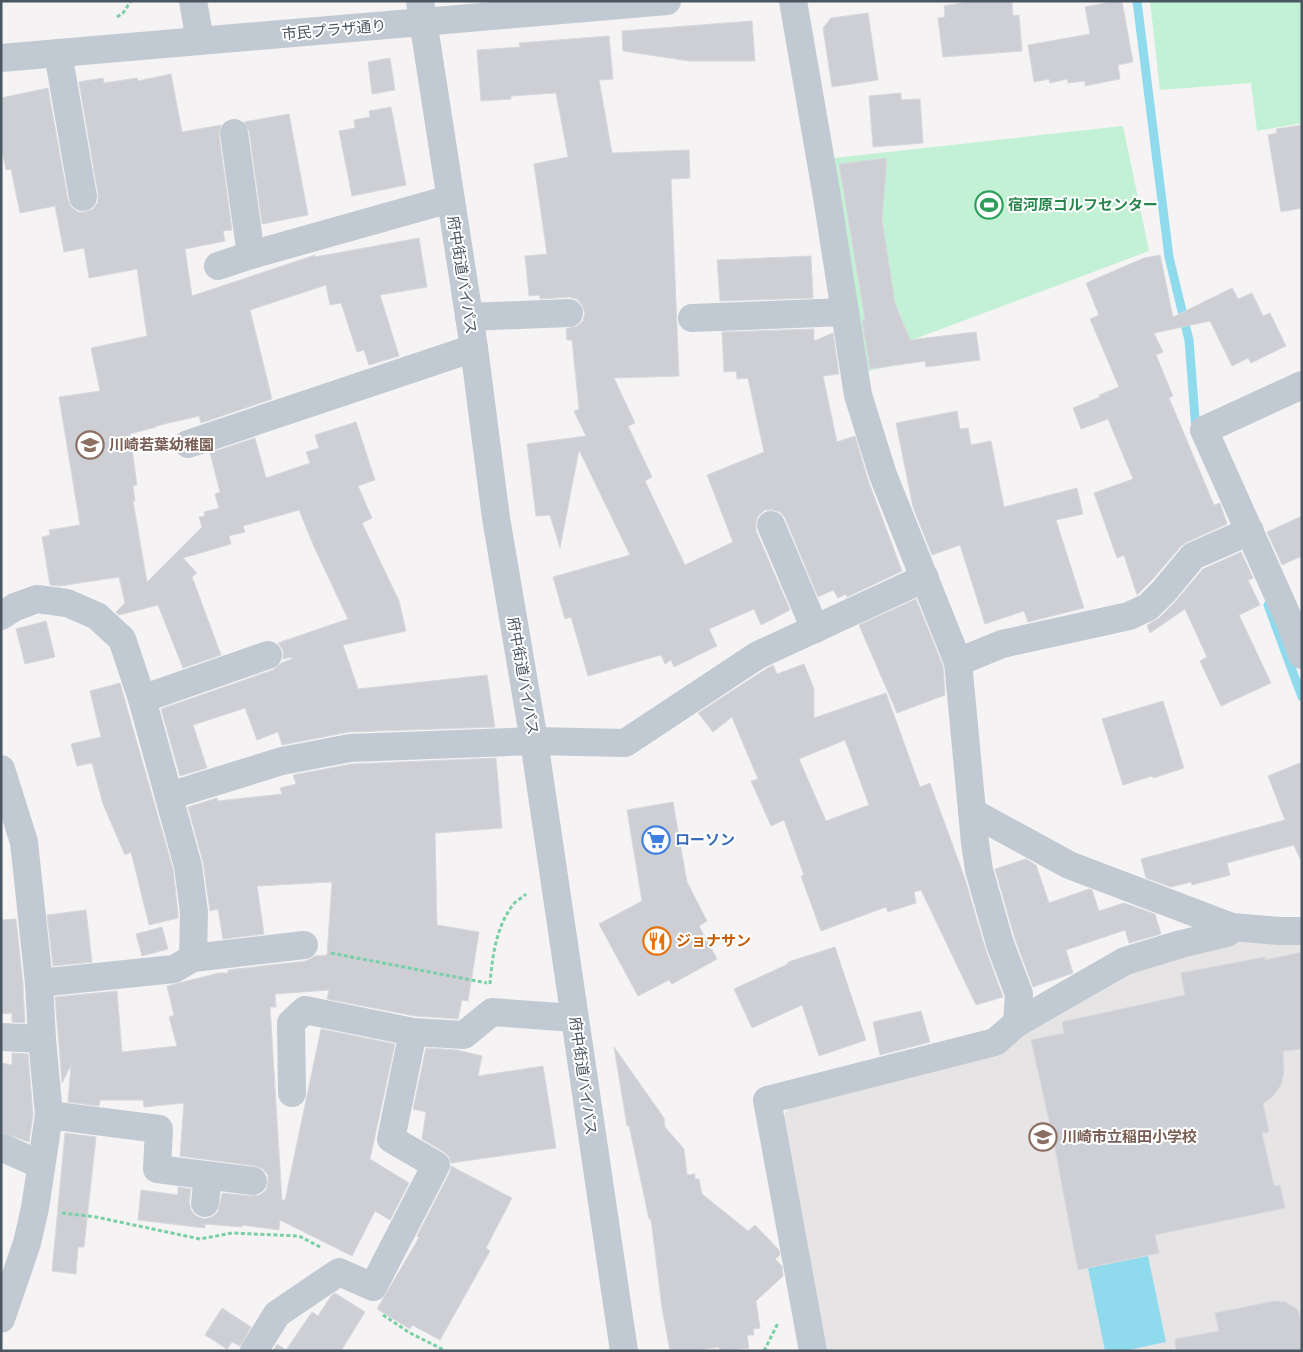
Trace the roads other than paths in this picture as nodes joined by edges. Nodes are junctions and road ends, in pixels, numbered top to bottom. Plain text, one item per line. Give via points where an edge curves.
1 (193, 1) edge
2 (667, 1) edge
3 (793, 1) edge
4 (421, 12) edge
5 (200, 41) junction
6 (58, 53) junction
7 (1, 58) edge
8 (234, 132) dead end
9 (83, 197) dead end
10 (450, 200) junction
11 (251, 255) junction
12 (218, 266) dead end
13 (569, 312) dead end
14 (845, 312) junction
15 (469, 317) junction
16 (692, 318) dead end
17 (474, 348) junction
18 (1302, 385) edge
19 (188, 444) dead end
20 (771, 525) dead end
21 (1250, 531) junction
22 (925, 578) junction
23 (1, 616) edge
24 (815, 629) junction
25 (268, 655) dead end
26 (1302, 655) edge
27 (958, 662) junction
28 (142, 699) junction
29 (534, 741) junction
30 (1, 769) edge
31 (169, 796) junction
32 (972, 812) junction
33 (1232, 927) junction
34 (1302, 930) edge
35 (304, 945) road end
36 (193, 958) junction
37 (39, 983) junction
38 (574, 1018) junction
39 (1017, 1023) junction
40 (413, 1032) junction
41 (1, 1036) edge
42 (42, 1040) junction
43 (292, 1093) dead end
44 (49, 1115) junction
45 (1, 1147) edge
46 (41, 1165) junction
47 (208, 1176) junction
48 (253, 1182) dead end
49 (205, 1203) dead end
50 (1, 1319) edge
51 (254, 1351) edge
52 (624, 1351) edge
53 (813, 1351) edge

1 - 5 street
2 - 4 street, 市民プラザ通り
3 - 14 street
4 - 5 street, 市民プラザ通り
4 - 10 street, 府中街道バイパス
5 - 6 street, 市民プラザ通り
6 - 7 street, 市民プラザ通り
6 - 9 street
8 - 11 street
10 - 11 street
10 - 15 street, 府中街道バイパス
11 - 12 street
13 - 15 street
14 - 16 street
14 - 22 street via 858,395 883,475
15 - 17 street, 府中街道バイパス
17 - 19 street
17 - 29 street, 府中街道バイパス via 496,518
18 - 21 street via 1204,430
20 - 24 street
21 - 26 street
21 - 27 street via 1193,556 1148,607 1129,616 1002,644
22 - 24 street
22 - 27 street
23 - 28 street via 37,599 67,603 97,616 122,639
24 - 29 street via 758,655 625,743
25 - 28 street
27 - 32 street
28 - 31 street
29 - 31 street via 350,748 282,761
29 - 38 street, 府中街道バイパス
30 - 37 street via 24,842
31 - 36 street via 188,866 194,912
32 - 33 street via 1069,865
32 - 39 street via 979,870 1000,944 1019,994
33 - 34 street
33 - 39 street via 1227,932 1125,961
35 - 36 street
36 - 37 street via 174,968
37 - 42 street
38 - 40 street via 492,1012 464,1035
38 - 52 street, 府中街道バイパス
39 - 53 street via 995,1042 767,1100
40 - 43 street via 305,1010 291,1023
40 - 51 street via 391,1139 436,1165 373,1287 339,1272 277,1314
41 - 42 street
42 - 44 street
44 - 46 street
44 - 47 street via 159,1130 157,1170
45 - 46 street
46 - 50 street via 26,1243
47 - 48 street
47 - 49 street

